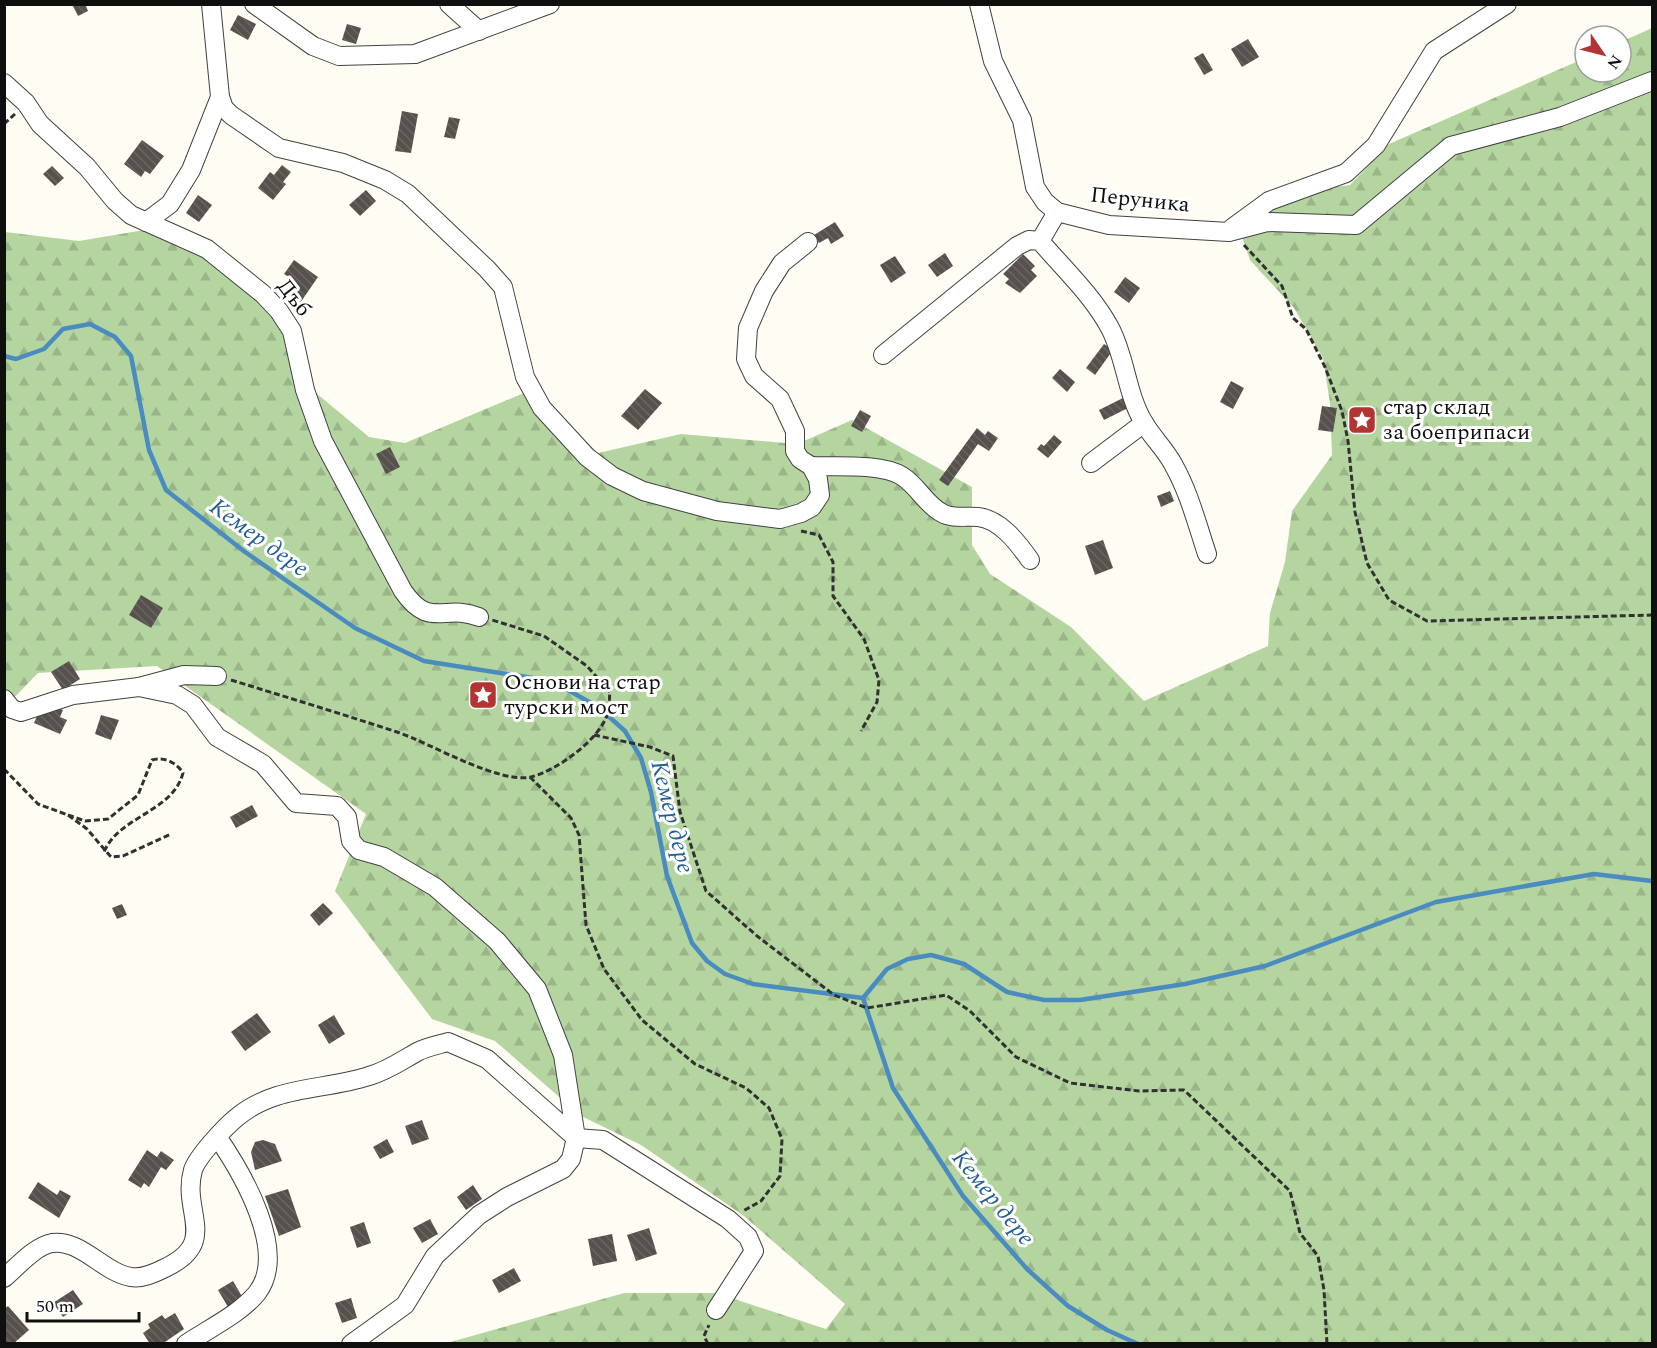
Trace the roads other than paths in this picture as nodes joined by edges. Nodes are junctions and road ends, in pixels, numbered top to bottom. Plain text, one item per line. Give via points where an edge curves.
1 (211, 4) edge
2 (254, 4) edge
3 (449, 4) edge
4 (550, 4) edge
5 (979, 4) edge
6 (1507, 4) edge
7 (478, 31) junction
8 (1653, 81) edge
9 (4, 83) edge
10 (220, 97) junction
11 (1057, 212) junction
12 (146, 222) junction
13 (1229, 232) junction
14 (808, 242) dead end
15 (1040, 242) junction
16 (883, 355) dead end
17 (1144, 423) junction
18 (1091, 463) dead end
19 (811, 466) junction
20 (1207, 554) dead end
21 (1030, 560) dead end
22 (479, 617) road end
23 (217, 676) road end
24 (139, 687) junction
25 (4, 699) edge
26 (218, 1138) junction
27 (576, 1138) junction
28 (4, 1278) edge
29 (716, 1310) road end
30 (186, 1344) edge
31 (351, 1344) edge

1 - 10 street
2 - 7 street via 313,46 339,56 415,54
3 - 7 street
4 - 7 street
5 - 11 street, Перуника via 993,61 1022,120 1035,187
6 - 13 street via 1434,51 1376,144 1346,173 1269,201
8 - 13 street, Перуника via 1560,117 1451,146 1356,225 1267,222
9 - 12 street, Дъб via 115,201
10 - 12 street via 191,170 170,204
10 - 19 street via 231,115 279,148 343,163 408,194 487,269 503,287 525,377 542,408 586,457 612,476 643,491 717,511 780,519 812,507 820,495 818,478
11 - 13 street, Перуника via 1109,225
11 - 15 street
12 - 22 street, Дъб via 207,249 279,311 292,331 305,390 323,441 412,604 424,613 467,612
14 - 19 street via 782,263 764,291 748,328 746,359 754,376 780,399 795,431 795,451
15 - 16 street via 1029,240 1017,246
15 - 17 street via 1092,301 1109,327
17 - 18 street
17 - 20 street via 1173,463 1186,490
19 - 21 street via 885,469 901,475 929,505 944,514 981,517 997,525
23 - 24 street via 184,675
24 - 25 street via 73,695 21,712 12,709
24 - 27 street via 177,695 193,705 217,737 263,765 296,803 337,806 347,817 351,841 359,850 384,856 435,887 497,942 542,1000 563,1055
26 - 27 street via 236,1118 261,1100 295,1089 367,1077 448,1042 488,1059
26 - 28 street via 194,1168 190,1191 197,1232 191,1250 178,1262 149,1275 130,1277 77,1250 52,1244 39,1249
26 - 30 street via 241,1172 267,1239 266,1278 246,1304
27 - 29 street via 603,1140 728,1219 748,1237 754,1251
27 - 31 street via 571,1158 563,1169 479,1215 435,1256 405,1305

